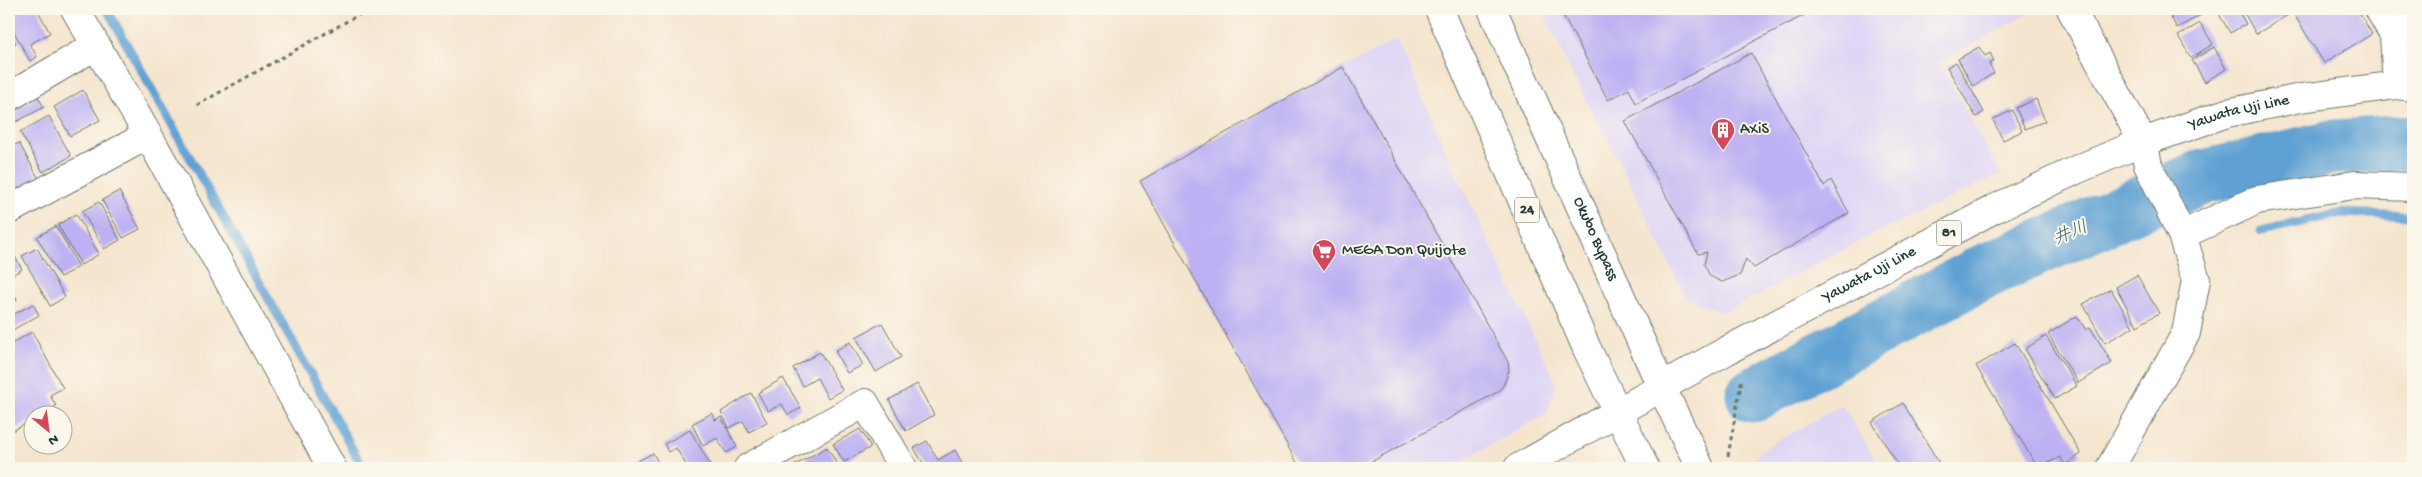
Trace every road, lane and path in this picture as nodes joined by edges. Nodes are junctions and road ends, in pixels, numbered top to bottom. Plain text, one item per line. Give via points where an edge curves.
1 (75, 9) edge
2 (369, 9) edge
3 (1439, 9) edge
4 (1492, 9) edge
5 (2071, 9) edge
6 (2379, 9) edge
7 (2404, 29) edge
8 (95, 46) junction
9 (2405, 86) edge
10 (9, 97) edge
11 (197, 105) dead end
12 (148, 135) junction
13 (2146, 153) junction
14 (2413, 187) edge
15 (9, 210) edge
16 (2182, 235) junction
17 (1742, 378) dead end
18 (1661, 386) junction
19 (1616, 412) junction
20 (1730, 463) dead end
21 (332, 468) edge
22 (748, 468) edge
23 (903, 468) edge
24 (1518, 468) edge
25 (1644, 468) edge
26 (1700, 468) edge
27 (2110, 468) edge

1 - 8 main road
2 - 11 path
3 - 19 main road, 24
4 - 18 main road, Okubo Bypass
5 - 13 main road
6 - 7 main road
7 - 9 main road
8 - 10 main road
8 - 12 main road
9 - 13 main road, Yawata Uji Line / 81 via 2301,98 2227,113
12 - 15 main road
12 - 21 main road
13 - 16 main road
13 - 18 main road, Yawata Uji Line / 81 via 1994,210
14 - 16 main road via 2354,185 2257,200
16 - 27 main road via 2196,280 2186,333
17 - 20 path via 1728,453
18 - 19 main road, Yawata Uji Line / 81
18 - 26 main road, Okubo Bypass
19 - 24 main road, Yawata Uji Line / 81
19 - 25 main road, 24
22 - 23 main road via 866,403

